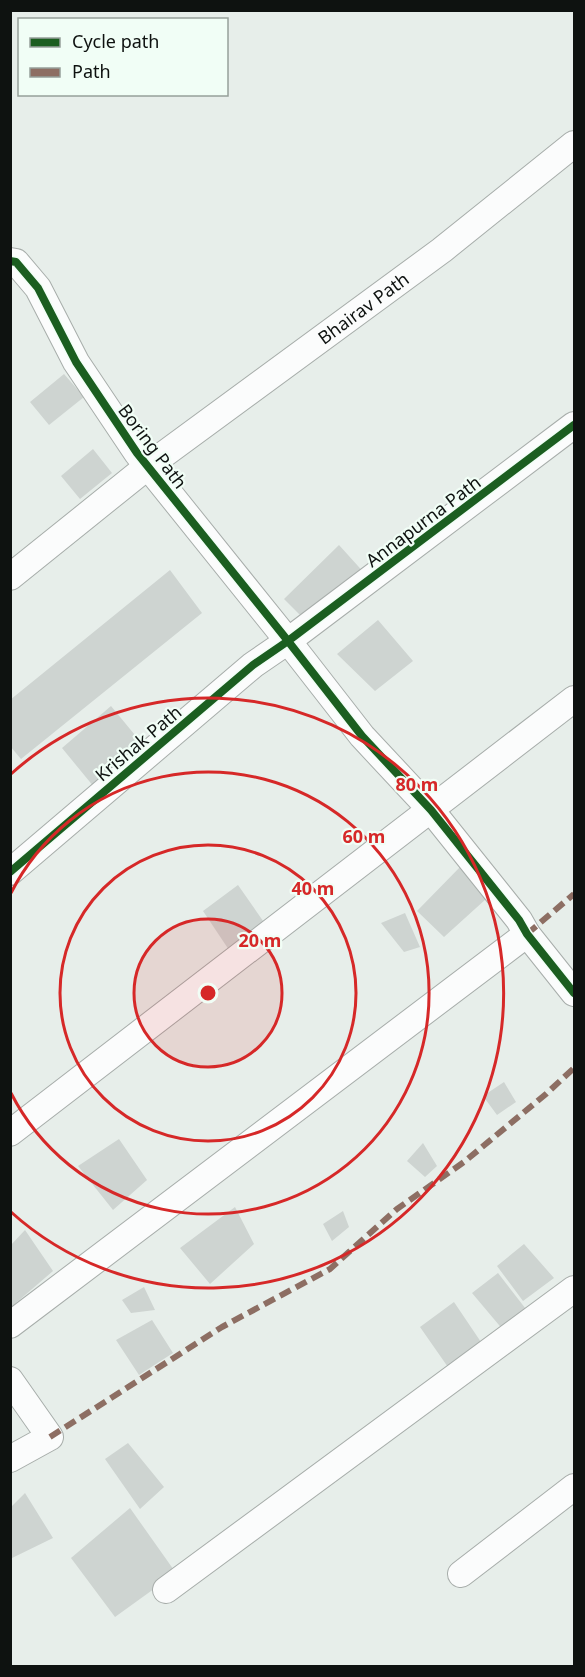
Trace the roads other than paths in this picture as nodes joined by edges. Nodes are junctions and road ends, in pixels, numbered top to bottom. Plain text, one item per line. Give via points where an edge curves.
1 (574, 144) edge
2 (10, 261) edge
3 (574, 425) edge
4 (148, 466) junction
5 (10, 577) edge
6 (288, 641) junction
7 (574, 699) edge
8 (431, 810) junction
9 (10, 872) edge
10 (527, 934) junction
11 (574, 993) edge
12 (10, 1133) edge
13 (574, 1288) edge
14 (10, 1325) edge
15 (10, 1380) edge
16 (10, 1459) edge
17 (574, 1487) edge
18 (461, 1574) dead end
19 (166, 1590) dead end

1 - 4 street, Bhairav Path via 442,250
2 - 4 street, Boring Path via 16,262 39,288 76,362
3 - 6 street, Annapurna Path
4 - 5 street, Bhairav Path
4 - 6 street, Boring Path
6 - 8 street, Boring Path via 362,736
6 - 9 street, Krishak Path via 253,665
7 - 8 street
8 - 10 street, Boring Path
8 - 12 street
10 - 11 street, Boring Path
10 - 14 street
13 - 19 street
15 - 16 street via 50,1437
17 - 18 street

